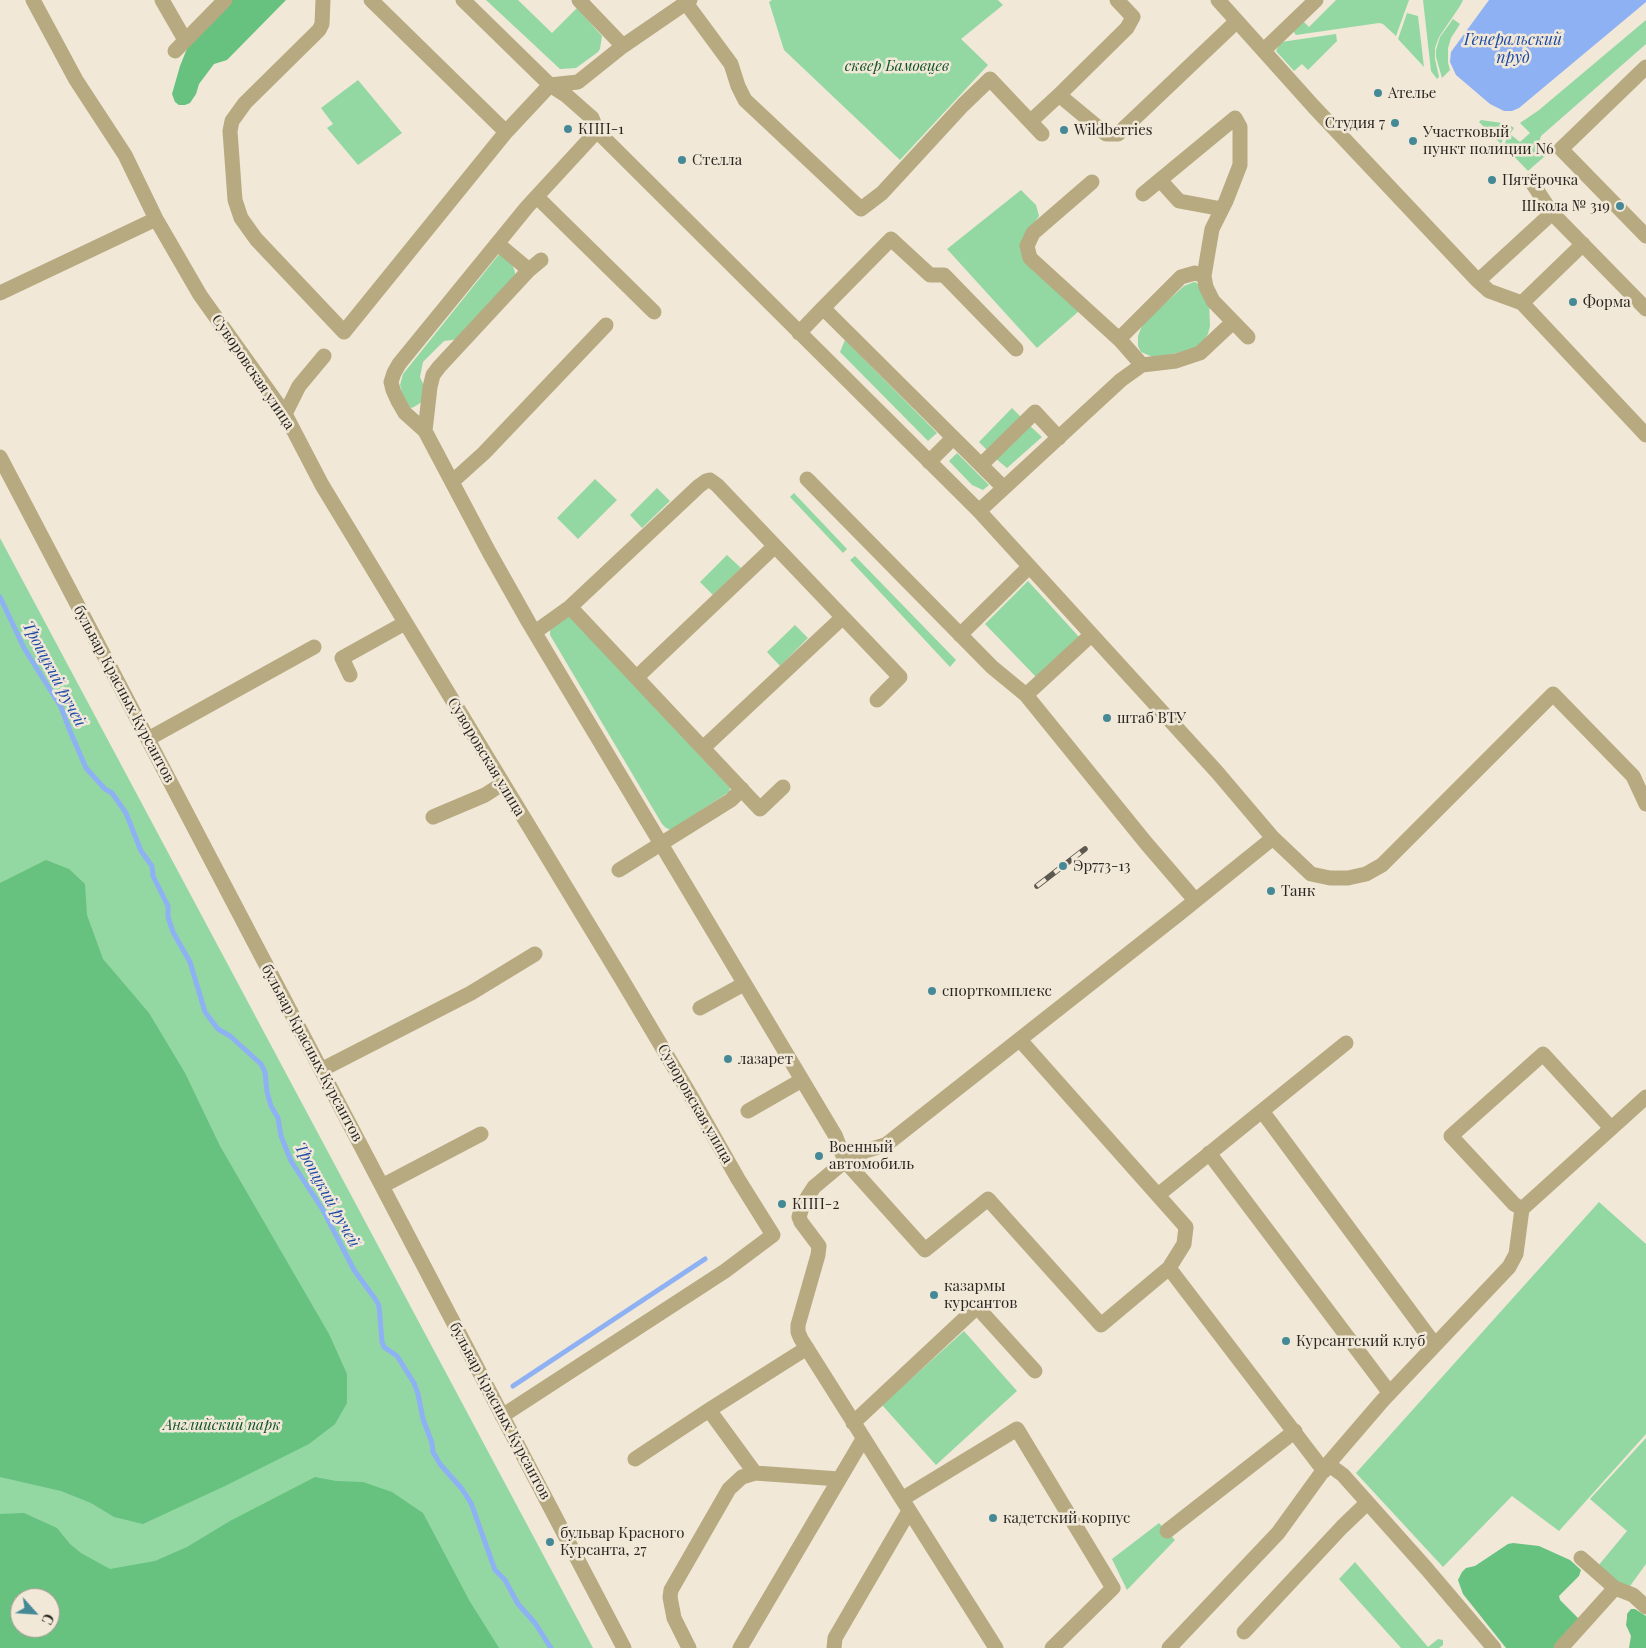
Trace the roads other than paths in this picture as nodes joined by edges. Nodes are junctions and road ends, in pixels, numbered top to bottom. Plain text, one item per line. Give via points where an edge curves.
1 (33, 0) edge
2 (162, 0) edge
3 (225, 0) edge
4 (323, 0) edge
5 (371, 0) edge
6 (462, 0) edge
7 (579, 0) edge
8 (1117, 0) edge
9 (1218, 0) edge
10 (1316, 0) edge
11 (688, 1) edge
12 (1237, 21) junction
13 (623, 46) junction
14 (1264, 50) junction
15 (1646, 67) edge
16 (550, 85) junction
17 (1059, 95) junction
18 (1031, 121) junction
19 (596, 131) junction
20 (506, 132) junction
21 (1042, 134) dead end
22 (1160, 180) junction
23 (1531, 181) dead end
24 (1092, 182) dead end
25 (1142, 194) dead end
26 (537, 197) junction
27 (1222, 209) junction
28 (1552, 213) junction
29 (156, 219) junction
30 (1646, 236) edge
31 (498, 244) junction
32 (1583, 244) junction
33 (541, 260) dead end
34 (528, 270) junction
35 (1204, 276) junction
36 (1478, 281) junction
37 (0, 293) edge
38 (1522, 303) junction
39 (823, 308) junction
40 (1646, 309) edge
41 (654, 312) dead end
42 (1233, 322) junction
43 (606, 325) dead end
44 (799, 333) junction
45 (1248, 337) dead end
46 (1119, 339) junction
47 (1016, 349) dead end
48 (324, 356) dead end
49 (1142, 365) junction
50 (285, 414) junction
51 (425, 432) junction
52 (1646, 435) edge
53 (954, 438) junction
54 (1059, 438) junction
55 (0, 457) edge
56 (929, 462) junction
57 (981, 465) junction
58 (807, 479) dead end
59 (452, 481) junction
60 (1004, 488) junction
61 (979, 511) junction
62 (775, 546) junction
63 (1029, 567) junction
64 (570, 607) junction
65 (843, 618) junction
66 (405, 623) junction
67 (535, 632) junction
68 (960, 635) junction
69 (1091, 635) junction
70 (314, 647) dead end
71 (350, 675) dead end
72 (637, 677) junction
73 (1026, 695) junction
74 (876, 700) dead end
75 (148, 739) junction
76 (703, 748) junction
77 (502, 784) junction
78 (783, 787) dead end
79 (742, 789) junction
80 (1646, 804) edge
81 (433, 817) dead end
82 (1272, 838) junction
83 (661, 844) junction
84 (619, 870) dead end
85 (1195, 900) junction
86 (535, 954) dead end
87 (744, 984) junction
88 (700, 1008) dead end
89 (1020, 1040) junction
90 (1346, 1043) dead end
91 (321, 1070) junction
92 (802, 1080) junction
93 (1646, 1097) edge
94 (748, 1111) dead end
95 (1262, 1111) junction
96 (1611, 1128) junction
97 (481, 1134) dead end
98 (1209, 1153) junction
99 (845, 1161) junction
100 (382, 1186) junction
101 (1158, 1195) junction
102 (1522, 1208) junction
103 (1169, 1268) junction
104 (1435, 1345) junction
105 (807, 1348) junction
106 (1035, 1371) dead end
107 (1390, 1392) junction
108 (709, 1410) junction
109 (502, 1416) junction
110 (853, 1423) junction
111 (1295, 1431) junction
112 (864, 1439) junction
113 (635, 1460) dead end
114 (1326, 1467) junction
115 (755, 1474) junction
116 (839, 1479) junction
117 (1367, 1503) junction
118 (905, 1505) junction
119 (1167, 1531) dead end
120 (1581, 1558) dead end
121 (1615, 1588) junction
122 (1646, 1606) edge
123 (1244, 1632) dead end
124 (624, 1648) edge
125 (689, 1648) edge
126 (740, 1648) edge
127 (834, 1648) edge
128 (996, 1648) edge
129 (1052, 1648) edge
130 (1170, 1648) edge
131 (1494, 1648) edge
132 (1561, 1648) edge

1 - 29 street, Суворовская улица via 76,80 125,155
2 - 3 street via 180,45
4 - 20 street via 319,30 246,103 232,121 230,131 235,200 241,218 256,239 344,332
5 - 20 street
6 - 16 street
7 - 13 street
8 - 17 street via 1133,17 1127,28
9 - 12 street
10 - 14 street
11 - 13 street
11 - 18 street via 731,64 745,100 861,209 882,193 990,79
12 - 14 street
12 - 17 street via 1118,134 1106,134
13 - 16 street via 578,82
14 - 36 street
15 - 30 street via 1561,149
16 - 19 street via 592,118
16 - 20 street
17 - 18 street
18 - 21 street
19 - 26 street
19 - 44 street
22 - 25 street
22 - 27 street via 1179,200
22 - 27 street via 1235,118 1240,127 1240,165
23 - 28 street
24 - 46 street via 1033,233 1027,246 1030,258
26 - 31 street
26 - 41 street
27 - 35 street via 1212,229
28 - 32 street
28 - 36 street
29 - 37 street
29 - 50 street, Суворовская улица via 200,296
31 - 34 street
31 - 51 street via 394,373 391,382 398,401 405,413
32 - 38 street
32 - 40 street
33 - 34 street
34 - 51 street via 433,376
35 - 42 street via 1213,301
35 - 46 street via 1195,273 1181,277
36 - 38 street via 1489,291
38 - 52 street
39 - 44 street
39 - 47 street via 891,239 930,275 944,275
39 - 53 street
42 - 45 street
42 - 49 street via 1200,353 1176,361
43 - 59 street via 484,453
44 - 56 street
46 - 49 street
48 - 50 street via 299,386
49 - 54 street via 1121,380
50 - 66 street, Суворовская улица via 322,484
51 - 59 street
53 - 56 street
53 - 57 street
54 - 57 street via 1035,412
54 - 60 street
55 - 75 street, бульвар Красных Курсантов
56 - 61 street
57 - 60 street
58 - 68 street
59 - 67 street
60 - 61 street
61 - 63 street
62 - 64 street via 717,485 706,481
62 - 65 street
62 - 72 street
63 - 68 street
63 - 69 street
64 - 67 street
64 - 72 street
65 - 74 street via 900,677
65 - 76 street
66 - 71 street via 342,658
66 - 77 street, Суворовская улица
67 - 83 street
68 - 73 street
69 - 73 street
69 - 82 street via 1217,772
70 - 75 street
72 - 76 street
73 - 85 street
75 - 91 street, бульвар Красных Курсантов
76 - 79 street
77 - 81 street via 485,795
77 - 109 street, Суворовская улица via 773,1235 725,1271
78 - 79 street via 760,809
79 - 83 street via 731,800
80 - 82 street via 1633,776 1554,694 1382,865 1366,874 1330,878 1311,874
82 - 85 street
83 - 84 street
83 - 87 street
85 - 89 street
86 - 91 street via 471,993
87 - 88 street
87 - 92 street
89 - 99 street via 885,1145
89 - 101 street
90 - 95 street
91 - 100 street, бульвар Красных Курсантов
92 - 94 street
92 - 99 street via 835,1135
93 - 96 street
95 - 98 street
95 - 104 street
96 - 102 street
96 - 102 street via 1543,1054 1451,1136 1514,1204
97 - 100 street
98 - 101 street
98 - 107 street
99 - 103 street via 925,1250 988,1199 1101,1326
99 - 105 street via 814,1187 800,1212 801,1222 819,1246 798,1326 800,1339
100 - 109 street, бульвар Красных Курсантов
101 - 103 street via 1186,1227 1184,1244
102 - 104 street via 1516,1254 1509,1267
103 - 111 street
104 - 107 street
105 - 108 street
105 - 110 street
106 - 110 street via 977,1307
107 - 114 street
108 - 113 street
108 - 115 street
109 - 124 street, бульвар Красных Курсантов
110 - 112 street
111 - 114 street
111 - 119 street
112 - 116 street
112 - 118 street
114 - 117 street via 1343,1475
114 - 130 street via 1278,1532
115 - 116 street
115 - 125 street via 742,1477 729,1488 671,1590 674,1618
116 - 126 street
117 - 123 street
117 - 131 street
118 - 127 street via 835,1638
118 - 128 street
118 - 129 street via 1017,1429 1113,1588
120 - 121 street
121 - 122 street
121 - 132 street

